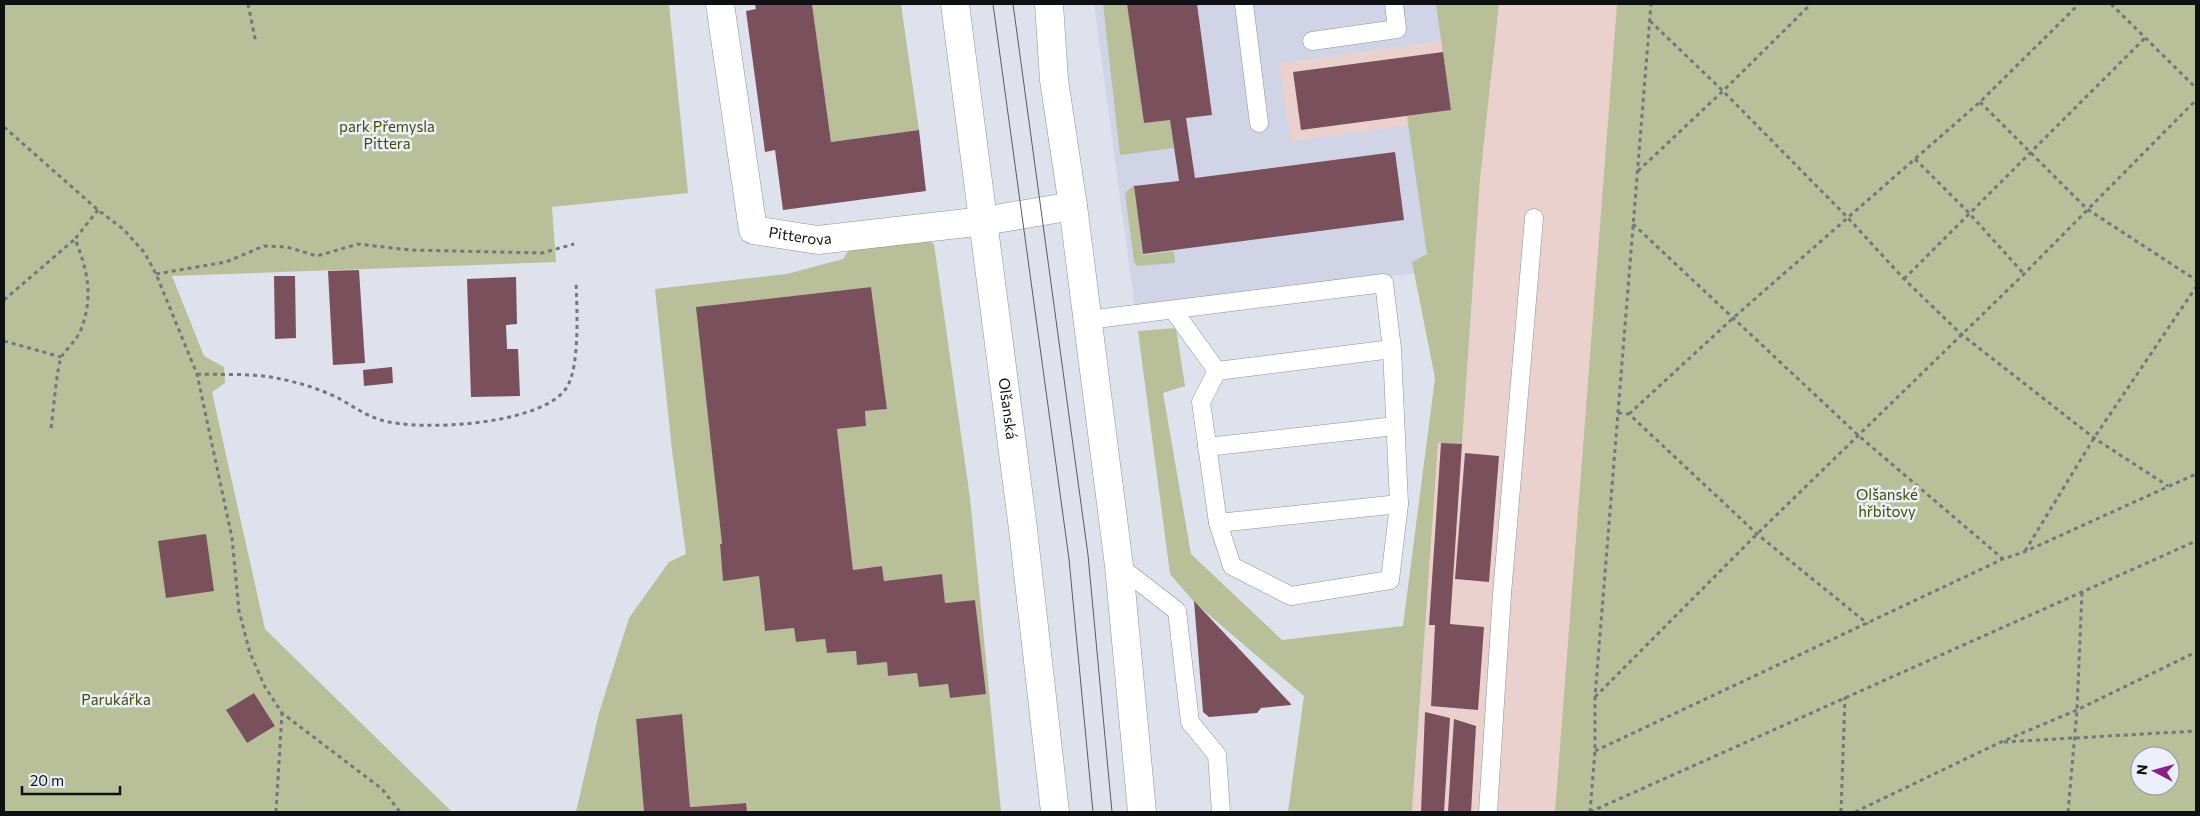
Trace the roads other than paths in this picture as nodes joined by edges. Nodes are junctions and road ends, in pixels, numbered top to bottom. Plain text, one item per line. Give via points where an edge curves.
1 (720, 4) edge
2 (955, 4) edge
3 (1049, 4) edge
4 (1244, 4) edge
5 (1394, 4) edge
6 (1312, 41) dead end
7 (1260, 123) dead end
8 (1074, 206) junction
9 (1534, 218) dead end
10 (984, 220) junction
11 (1173, 310) junction
12 (1088, 320) junction
13 (1392, 349) junction
14 (1217, 371) junction
15 (1395, 426) junction
16 (1207, 447) junction
17 (1399, 504) junction
18 (1218, 522) junction
19 (1119, 566) junction
20 (1055, 812) edge
21 (1142, 812) edge
22 (1221, 812) edge
23 (1488, 812) edge

1 - 10 street, Pitterova via 753,230 818,240
2 - 10 street, Olšanská
3 - 8 street via 1054,80
4 - 7 lane
5 - 6 lane via 1397,29
8 - 10 street, Pitterova
8 - 12 street
9 - 23 lane via 1503,584
10 - 20 street, Olšanská
11 - 12 lane
11 - 13 lane via 1384,283
11 - 14 lane
12 - 19 street
13 - 14 lane
13 - 15 lane
14 - 16 lane via 1201,402
15 - 16 lane
15 - 17 lane
16 - 18 lane
17 - 18 lane
17 - 18 lane via 1390,580 1291,596 1232,566
19 - 21 street
19 - 22 lane via 1177,612 1190,722 1216,755

